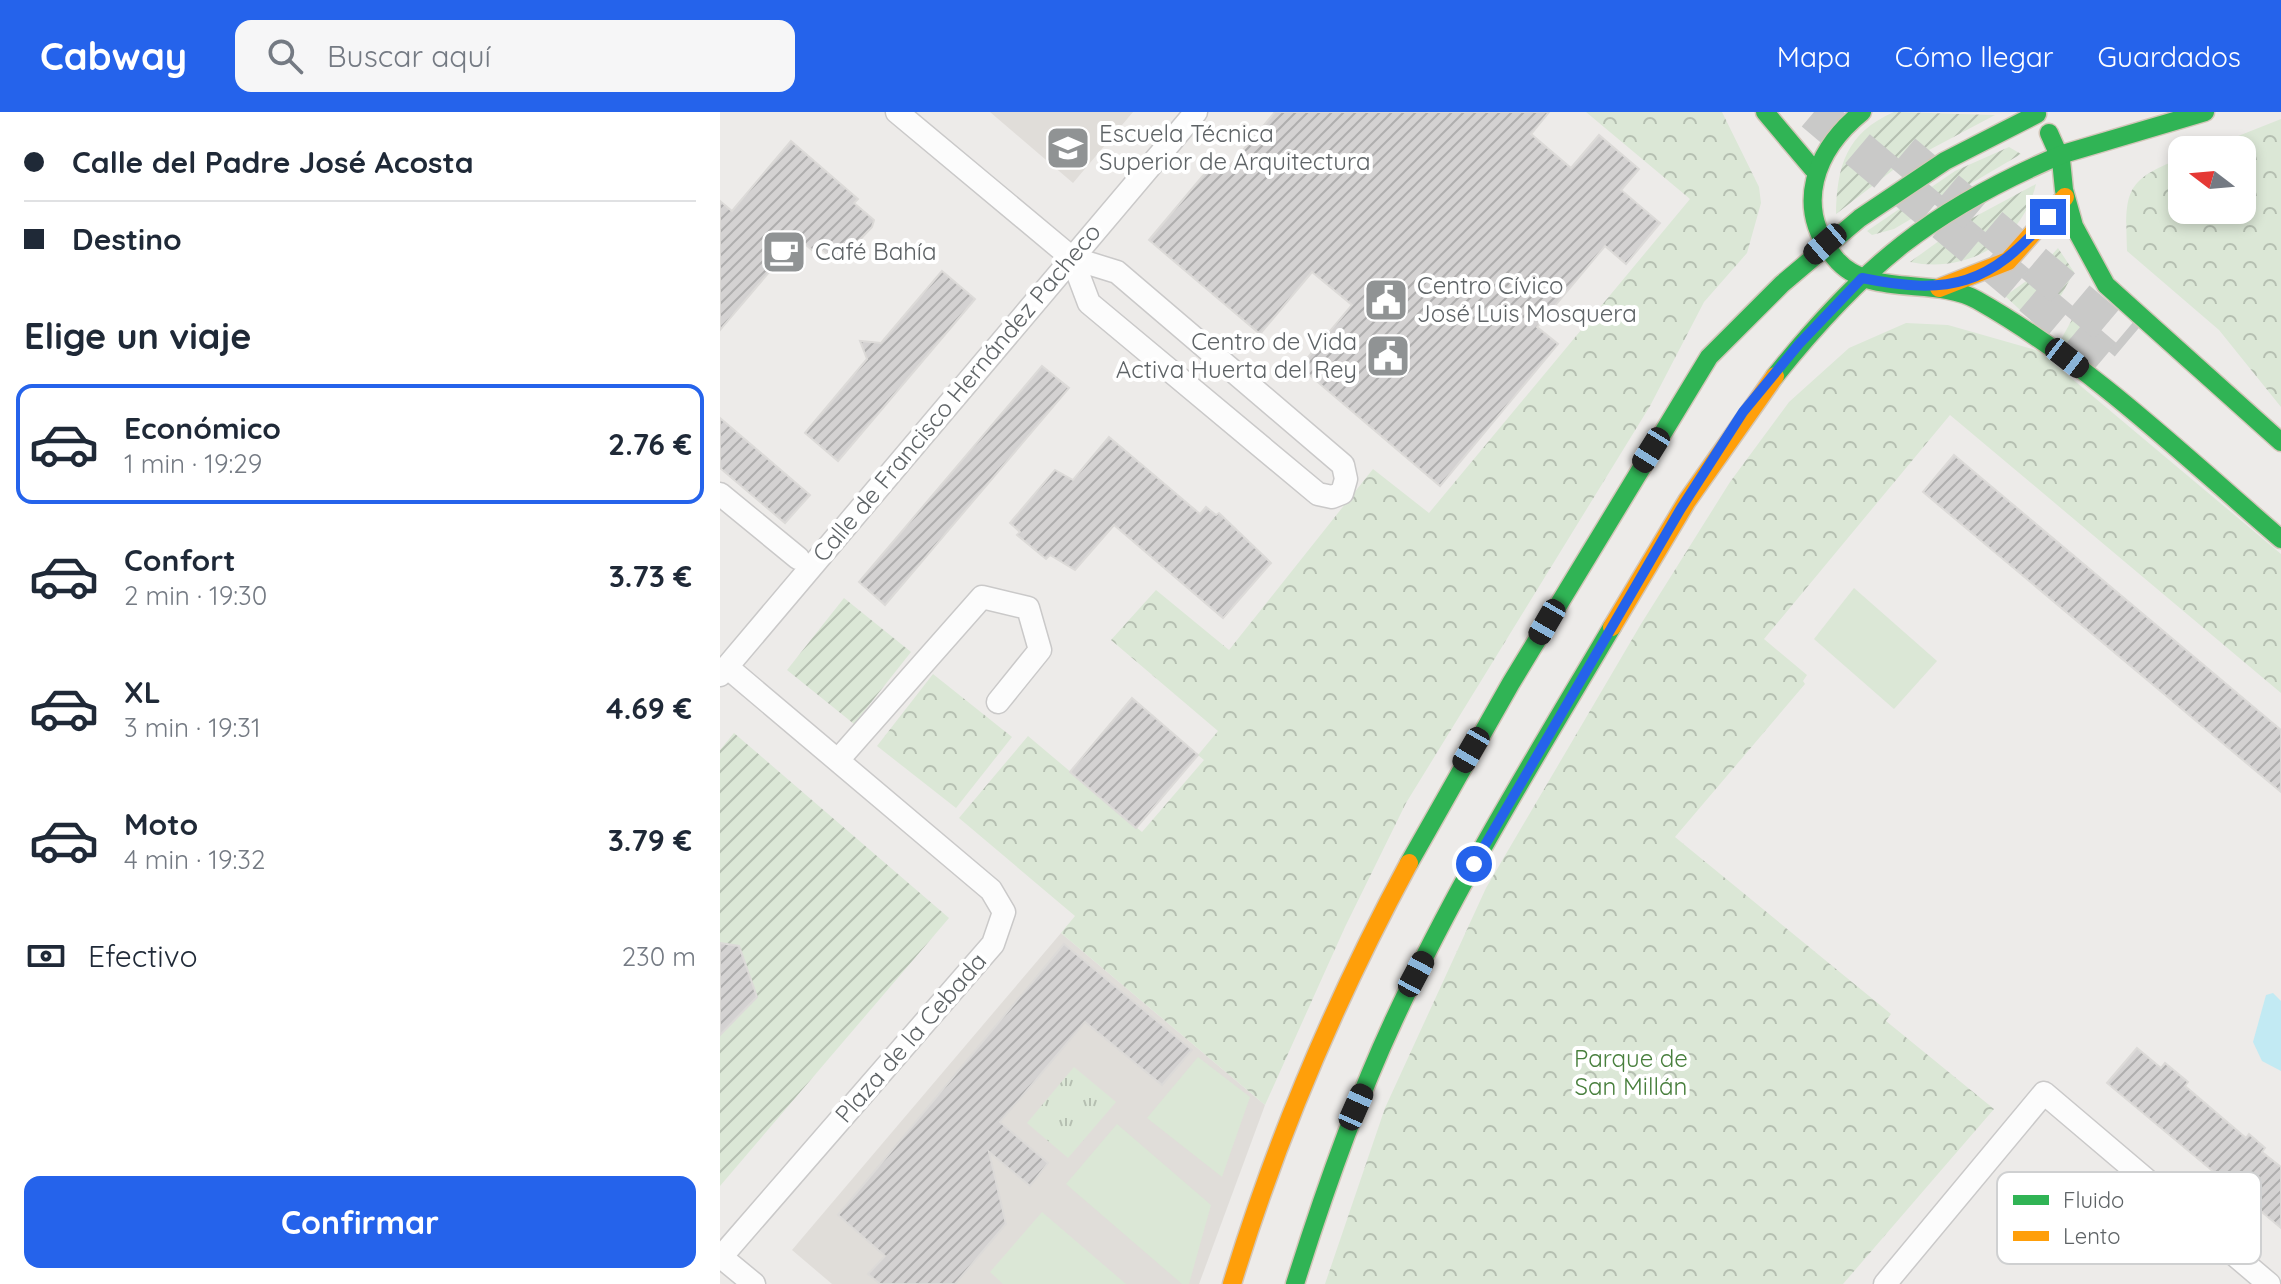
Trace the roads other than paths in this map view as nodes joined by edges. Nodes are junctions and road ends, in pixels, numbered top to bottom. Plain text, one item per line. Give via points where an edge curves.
1 (897, 112) edge
2 (1196, 112) edge
3 (1765, 112) edge
4 (1862, 112) edge
5 (2205, 112) edge
6 (2038, 113) edge
7 (2063, 154) junction
8 (1813, 169) junction
9 (2065, 197) junction
10 (1825, 244) junction
11 (1072, 258) junction
12 (1862, 278) junction
13 (1939, 288) junction
14 (2281, 442) edge
15 (720, 494) edge
16 (2281, 539) edge
17 (798, 558) dead end
18 (724, 671) edge
19 (998, 702) dead end
20 (838, 760) junction
21 (2137, 1172) edge
22 (721, 1257) edge
23 (2245, 1264) edge
24 (754, 1284) edge
25 (1232, 1284) edge
26 (1295, 1284) edge
27 (1885, 1284) edge
28 (2269, 1284) edge

1 - 11 street
2 - 11 street, Calle de Francisco Hernández Pacheco
3 - 8 main road
4 - 8 main road via 1846,123
5 - 7 main road
6 - 7 main road
6 - 10 main road via 1957,152
7 - 9 main road
7 - 12 main road via 1948,209
8 - 10 main road via 1812,206
9 - 13 main road via 2008,261
9 - 14 main road via 2092,268 2114,296
10 - 12 main road
10 - 25 main road via 1766,295 1709,357 1426,826 1354,967 1304,1081
11 - 11 street via 1089,303 1318,494 1342,493 1343,465 1117,272
11 - 18 street, Calle de Francisco Hernández Pacheco
12 - 13 main road
12 - 26 main road via 1743,412 1680,510 1474,864 1356,1107
13 - 16 main road via 1967,295 2025,325
15 - 17 street
18 - 20 street, Plaza de la Cebada
19 - 20 street via 1040,650 1028,608 982,597
20 - 22 street, Plaza de la Cebada via 991,890 1004,912 993,944
21 - 27 street via 2044,1093
22 - 24 street
23 - 28 street

